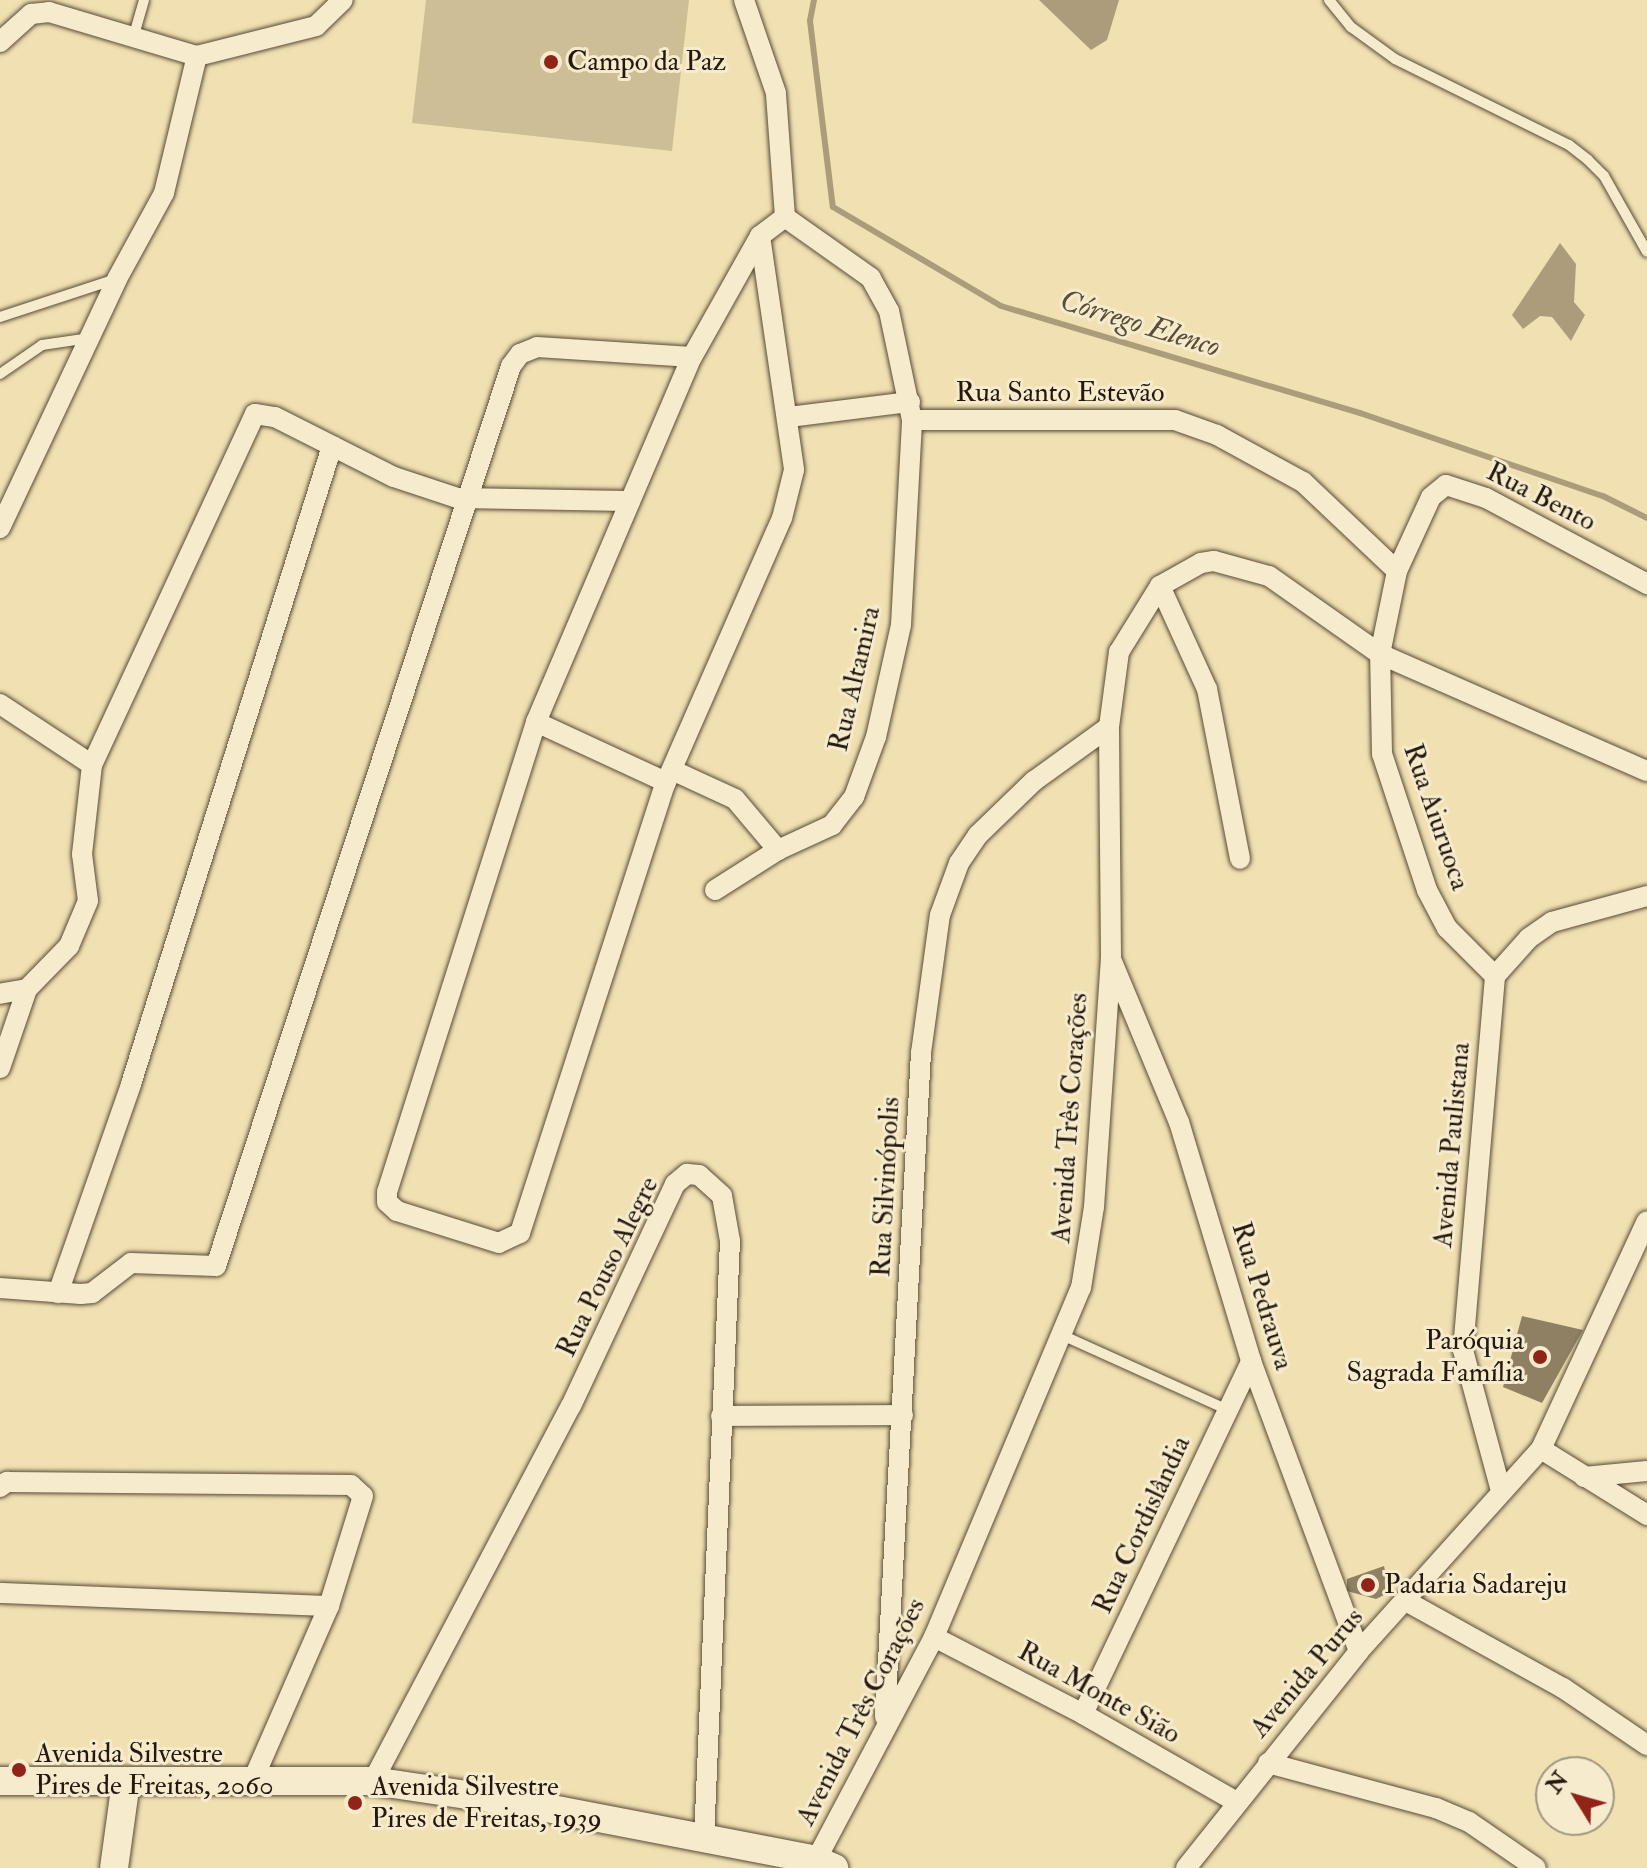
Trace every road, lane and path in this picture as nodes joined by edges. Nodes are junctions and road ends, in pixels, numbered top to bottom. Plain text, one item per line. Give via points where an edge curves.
1 (144, 0) edge
2 (343, 0) edge
3 (744, 0) edge
4 (1329, 0) edge
5 (134, 35) junction
6 (0, 42) edge
7 (197, 56) junction
8 (785, 217) junction
9 (760, 236) junction
10 (1647, 252) edge
11 (117, 279) junction
12 (0, 317) edge
13 (92, 338) junction
14 (692, 357) junction
15 (0, 374) edge
16 (911, 411) junction
17 (789, 417) junction
18 (332, 446) junction
19 (467, 498) junction
20 (630, 501) junction
21 (0, 528) edge
22 (1397, 571) junction
23 (1647, 584) edge
24 (1160, 586) junction
25 (1380, 654) junction
26 (0, 704) edge
27 (536, 722) junction
28 (1109, 727) junction
29 (92, 765) junction
30 (1647, 771) edge
31 (669, 776) junction
32 (778, 850) junction
33 (1240, 859) dead end
34 (715, 890) dead end
35 (1647, 896) edge
36 (1111, 957) junction
37 (1495, 976) junction
38 (27, 989) junction
39 (0, 994) edge
40 (0, 1068) edge
41 (1647, 1221) edge
42 (0, 1288) edge
43 (58, 1293) junction
44 (1062, 1335) junction
45 (1251, 1361) junction
46 (1228, 1410) junction
47 (903, 1415) junction
48 (721, 1416) junction
49 (1541, 1449) junction
50 (1647, 1471) edge
51 (1584, 1477) junction
52 (0, 1487) edge
53 (1501, 1491) junction
54 (1647, 1515) edge
55 (0, 1593) edge
56 (1406, 1601) junction
57 (329, 1606) junction
58 (934, 1637) junction
59 (1359, 1651) junction
60 (1083, 1714) junction
61 (885, 1722) junction
62 (1647, 1745) edge
63 (1268, 1763) junction
64 (0, 1781) edge
65 (373, 1781) junction
66 (126, 1782) junction
67 (252, 1782) junction
68 (1235, 1801) junction
69 (704, 1838) junction
70 (825, 1864) edge
71 (114, 1868) edge
72 (1186, 1868) edge
73 (1536, 1868) edge

1 - 5 lane
2 - 7 street via 316,26
3 - 8 street via 776,93
4 - 10 lane via 1351,27 1395,59 1588,160 1610,186
5 - 6 street via 49,12 17,22
5 - 7 street
7 - 11 street via 164,193
8 - 9 street
8 - 16 street via 871,278 889,311
9 - 14 street
9 - 17 street
11 - 12 lane
11 - 13 street
13 - 15 lane via 42,345
13 - 21 street
14 - 19 street via 528,348 511,366
14 - 20 street
16 - 17 street, Rua Santo Estevão
16 - 22 street, Rua Santo Estevão via 1175,420 1260,456 1303,482
16 - 32 street, Rua Altamira via 901,625 876,737 844,813 832,825
17 - 31 street via 794,470 782,518
18 - 19 street via 394,477
18 - 29 street via 275,417 248,418
18 - 43 street via 131,1084
19 - 20 street
19 - 43 street via 216,1266 131,1263 92,1293
20 - 27 street
22 - 23 street, Rua Bento via 1431,497 1446,485 1486,498
22 - 25 street, Rua Bento
24 - 25 street, Avenida Três Corações via 1201,563 1234,564 1269,576
24 - 28 street, Avenida Três Corações via 1119,652
24 - 33 street via 1207,689
25 - 30 street, Avenida Três Corações
25 - 37 street, Rua Aiuruoca via 1382,754 1427,890 1447,928
26 - 29 street
27 - 31 street
27 - 31 street via 387,1192 387,1202 397,1211 499,1243 520,1233
28 - 36 street, Avenida Três Corações
28 - 47 street, Rua Silvinópolis via 1034,781 978,835 949,885 921,1053
29 - 38 street via 82,854 88,901 69,946
31 - 32 street via 735,799
32 - 34 street, Rua Altamira
35 - 37 street via 1552,922 1529,938
36 - 44 street, Avenida Três Corações via 1090,1247
36 - 45 street, Rua Pedrauva via 1179,1122
37 - 53 street, Avenida Paulistana via 1463,1350
38 - 39 street
38 - 40 street
41 - 49 street, Avenida Purus
42 - 43 street
44 - 46 lane
44 - 58 street, Avenida Três Corações
45 - 46 street, Rua Cordislândia
45 - 59 street, Rua Pedrauva
46 - 60 street, Rua Cordislândia
47 - 48 street
47 - 61 street, Rua Silvinópolis
48 - 65 street, Rua Pouso Alegre via 728,1216 712,1184 687,1174 675,1184 571,1406
48 - 69 street, Rua Pouso Alegre
49 - 51 street
49 - 53 street, Avenida Purus
50 - 51 street
51 - 54 street
52 - 57 street via 7,1482 351,1485 363,1496 363,1508
53 - 56 street, Avenida Purus
55 - 57 street
56 - 59 street, Avenida Purus
56 - 62 street via 1563,1688
57 - 67 street
58 - 60 street, Rua Monte Sião
58 - 61 street, Avenida Três Corações
59 - 63 street, Avenida Purus
60 - 68 street, Rua Monte Sião
61 - 70 street, Avenida Três Corações
63 - 68 street, Avenida Purus
63 - 73 street via 1436,1808 1469,1822
64 - 66 main road
65 - 67 main road
65 - 69 main road
66 - 67 main road
66 - 71 main road
68 - 72 street, Avenida Purus
69 - 70 main road

